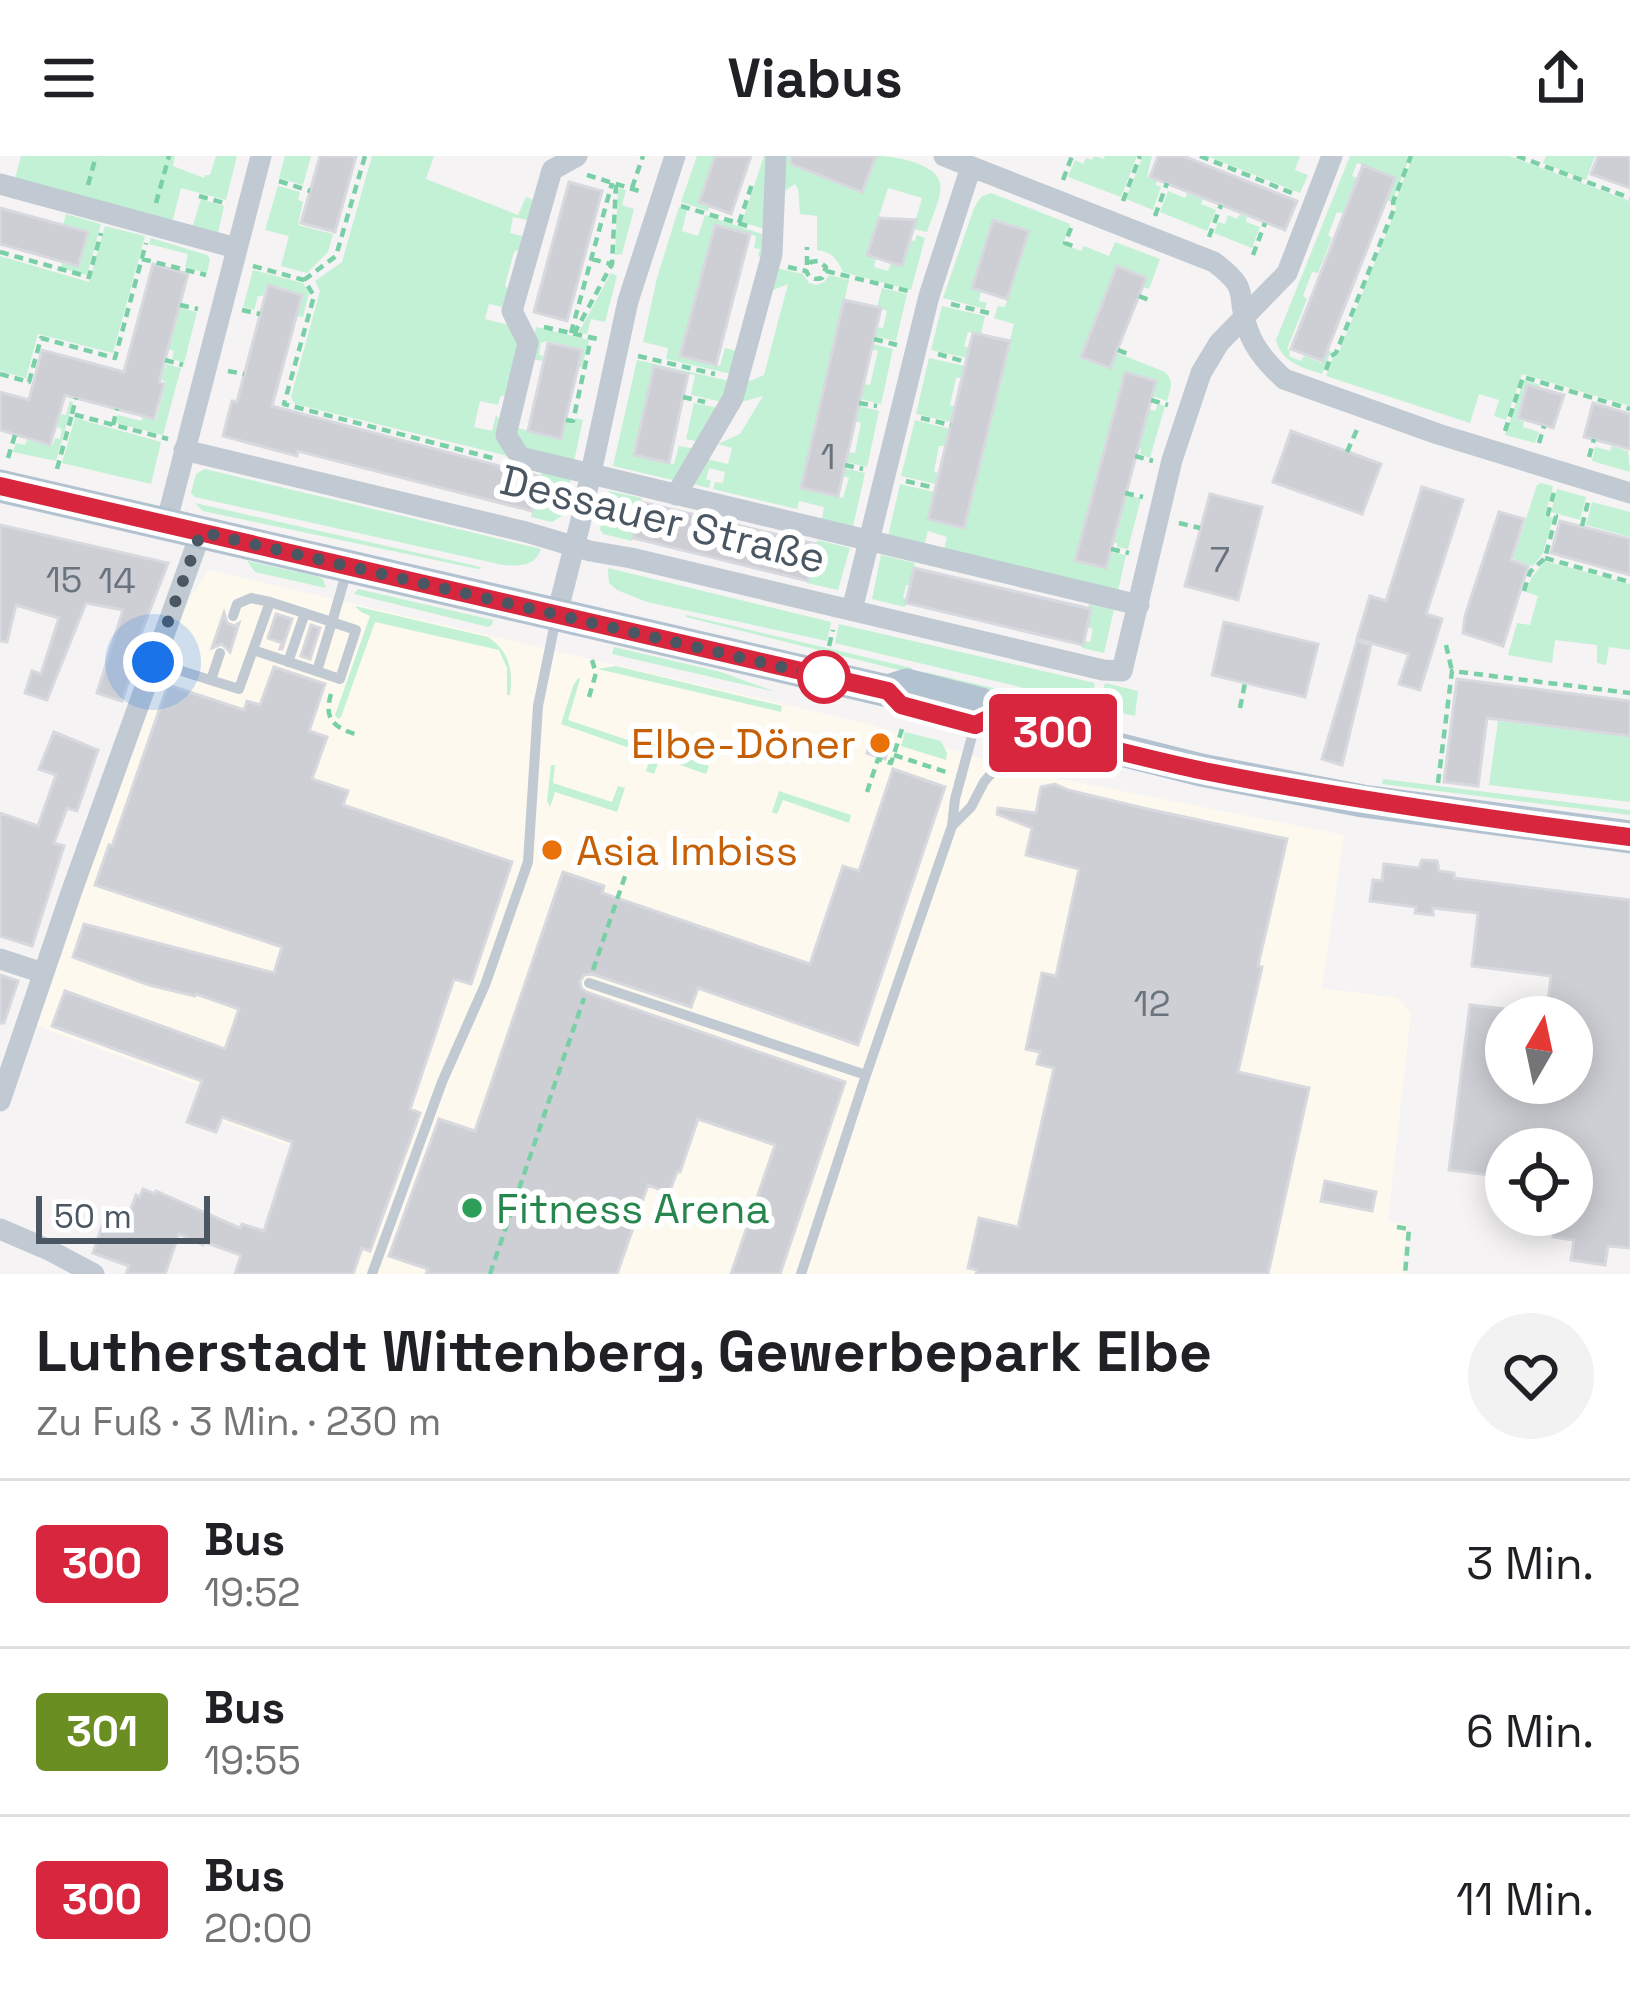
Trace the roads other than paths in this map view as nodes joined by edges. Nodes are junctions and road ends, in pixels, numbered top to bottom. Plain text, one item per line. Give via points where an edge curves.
1 (577, 156) edge
2 (675, 156) edge
3 (776, 156) edge
4 (944, 156) edge
5 (1333, 156) edge
6 (259, 165) edge
7 (971, 167) junction
8 (0, 184) edge
9 (232, 263) junction
10 (1244, 315) junction
11 (184, 446) junction
12 (591, 473) junction
13 (0, 486) edge
14 (1630, 493) edge
15 (676, 495) junction
16 (166, 524) junction
17 (201, 532) junction
18 (868, 542) junction
19 (574, 547) junction
20 (349, 565) junction
21 (270, 602) junction
22 (1139, 605) junction
23 (852, 610) junction
24 (304, 613) junction
25 (556, 614) junction
26 (233, 616) dead end
27 (332, 622) junction
28 (253, 650) junction
29 (220, 653) dead end
30 (153, 662) junction
31 (288, 662) junction
32 (317, 671) junction
33 (211, 680) junction
34 (982, 722) junction
35 (1052, 733) junction
36 (952, 826) junction
37 (1630, 837) edge
38 (0, 959) edge
39 (43, 973) junction
40 (589, 983) road end
41 (866, 1075) junction
42 (0, 1101) edge
43 (0, 1228) edge
44 (94, 1274) edge
45 (372, 1274) edge
46 (802, 1274) edge

1 - 12 street, Dessauer Straße via 552,170 512,311 528,344 506,435 520,457
2 - 12 street via 628,301
3 - 15 street via 772,254 734,398
4 - 7 street
5 - 10 street via 1287,273
6 - 9 street
7 - 10 street via 1214,262 1241,287
7 - 18 street via 928,297
8 - 9 street via 149,225
9 - 11 street
10 - 14 street via 1267,364 1284,379
10 - 22 street via 1196,388
11 - 16 street
11 - 19 street, Dessauer Straße
12 - 15 street, Dessauer Straße
12 - 19 street
13 - 16 main road
15 - 18 street, Dessauer Straße
16 - 17 main road
17 - 20 main road
17 - 30 street
18 - 22 street, Dessauer Straße
18 - 23 street
19 - 23 street, Dessauer Straße
19 - 25 street
20 - 25 main road
20 - 27 lane
21 - 24 lane
21 - 26 lane via 251,598
21 - 28 lane
22 - 23 street, Dessauer Straße via 1122,670
24 - 27 lane
24 - 31 lane
25 - 34 main road via 888,691 907,685 959,698 981,704
25 - 45 lane via 538,706 528,862
27 - 32 lane
27 - 32 lane via 356,630 340,679
28 - 31 lane
28 - 33 lane via 239,689
29 - 33 lane
30 - 33 lane
30 - 39 street
31 - 32 lane
34 - 35 main road
34 - 36 lane
35 - 36 lane via 997,767
35 - 37 main road via 1389,805
36 - 41 lane
38 - 39 street
39 - 42 street
40 - 41 lane
41 - 46 lane
43 - 44 street

